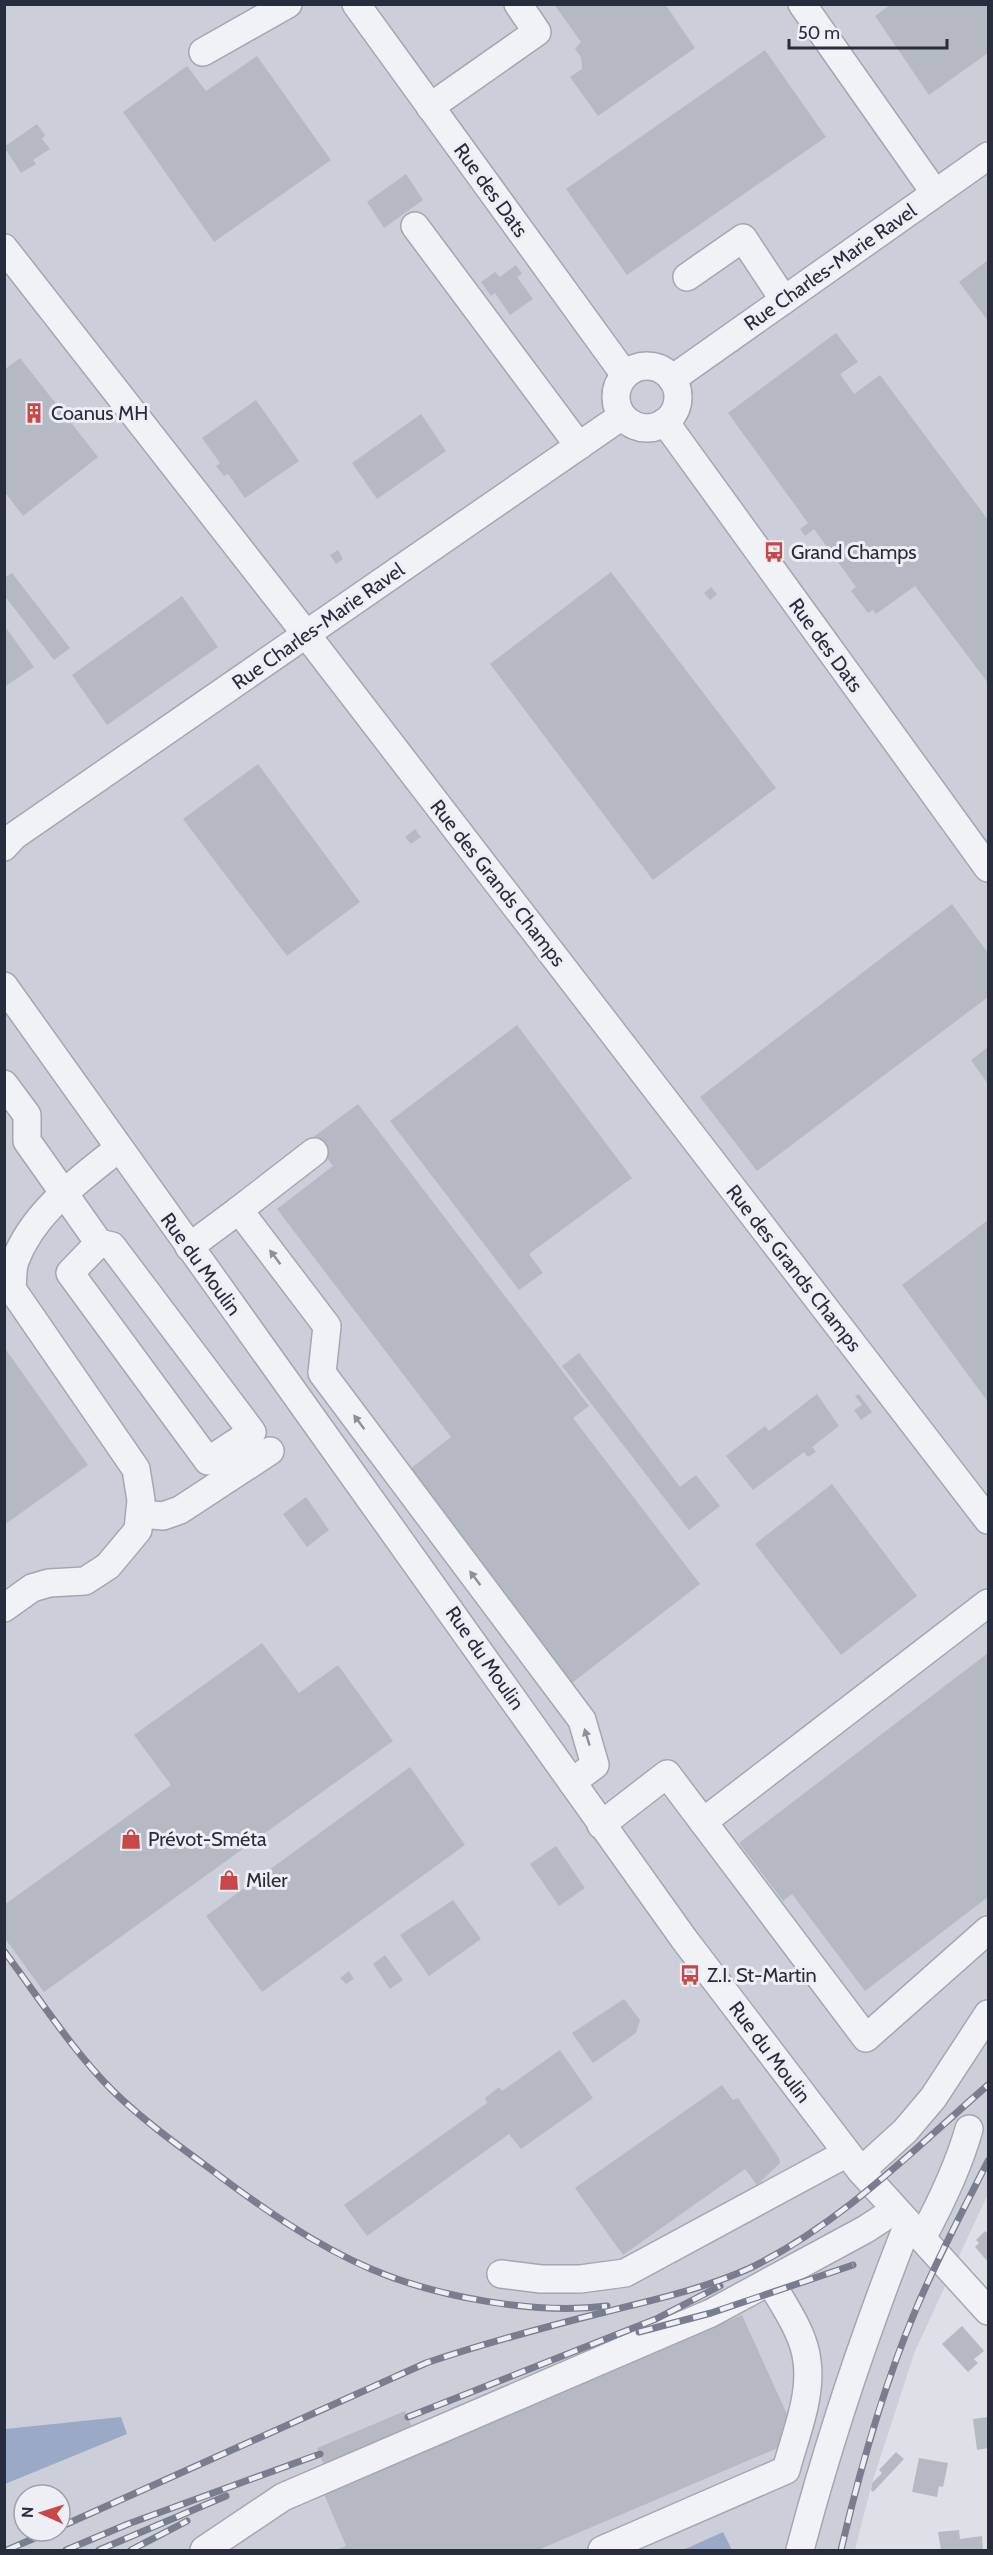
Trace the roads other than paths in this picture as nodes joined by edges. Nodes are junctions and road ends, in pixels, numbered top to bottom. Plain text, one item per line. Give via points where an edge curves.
1 (288, 4) edge
2 (356, 4) edge
3 (518, 4) edge
4 (802, 4) edge
5 (203, 51) dead end
6 (430, 107) junction
7 (988, 156) edge
8 (935, 193) junction
9 (415, 226) dead end
10 (4, 248) edge
11 (687, 277) dead end
12 (784, 300) junction
13 (625, 375) junction
14 (672, 379) junction
15 (622, 416) junction
16 (665, 422) junction
17 (579, 446) junction
18 (306, 634) junction
19 (8, 841) edge
20 (988, 868) edge
21 (4, 986) edge
22 (4, 1084) edge
23 (16, 1143) edge
24 (119, 1148) junction
25 (314, 1152) dead end
26 (64, 1193) junction
27 (239, 1210) junction
28 (99, 1243) junction
29 (189, 1247) junction
30 (270, 1451) dead end
31 (140, 1514) junction
32 (988, 1520) edge
33 (988, 1603) edge
34 (4, 1608) edge
35 (572, 1782) junction
36 (703, 1822) junction
37 (601, 1825) junction
38 (988, 1930) edge
39 (985, 2027) edge
40 (969, 2129) dead end
41 (854, 2162) junction
42 (908, 2224) junction
43 (501, 2274) dead end
44 (770, 2281) junction
45 (988, 2311) edge
46 (204, 2550) edge
47 (602, 2550) edge
48 (800, 2550) edge

1 - 5 street
2 - 6 street, Rue des Dats
3 - 6 street via 537,32
4 - 8 street
6 - 13 street, Rue des Dats
7 - 8 street, Rue Charles-Marie Ravel
8 - 12 street, Rue Charles-Marie Ravel
9 - 17 street
10 - 18 street, Rue des Grands Champs
11 - 12 street via 743,238
12 - 14 street, Rue Charles-Marie Ravel
13 - 14 street via 644,366 665,372
13 - 15 street via 617,390
14 - 16 street via 678,398 672,416
15 - 16 street via 647,428
15 - 17 street, Rue Charles-Marie Ravel
16 - 20 street, Rue des Dats
17 - 18 street, Rue Charles-Marie Ravel
18 - 19 street, Rue Charles-Marie Ravel
18 - 32 street, Rue des Grands Champs
21 - 24 street, Rue du Moulin
22 - 23 street via 27,1115
23 - 26 street
24 - 26 street
24 - 29 street, Rue du Moulin
25 - 27 street
26 - 28 street
26 - 31 street via 49,1206 23,1244 14,1263 12,1289 136,1469
27 - 29 street
35 -> 27 street via 595,1765 582,1720 322,1373 327,1326
28 - 28 street via 70,1273 208,1461 252,1432 112,1246
29 - 35 street, Rue du Moulin
30 - 31 street via 180,1509 163,1516
31 - 34 street via 138,1530 108,1566 85,1581 32,1588
33 - 36 street
35 - 37 street, Rue du Moulin
36 - 37 street via 667,1774
36 - 38 street via 866,2038
37 - 41 street, Rue du Moulin
39 - 41 street via 904,2131
40 - 42 street via 944,2198
41 - 42 street, Rue du Moulin
41 - 43 street via 625,2273 580,2279
42 - 44 street via 866,2229
42 - 45 street, Rue du Moulin
42 - 48 street via 843,2399
44 - 46 street via 711,2313 282,2497
44 - 47 street via 798,2331 807,2361 806,2395 786,2470

